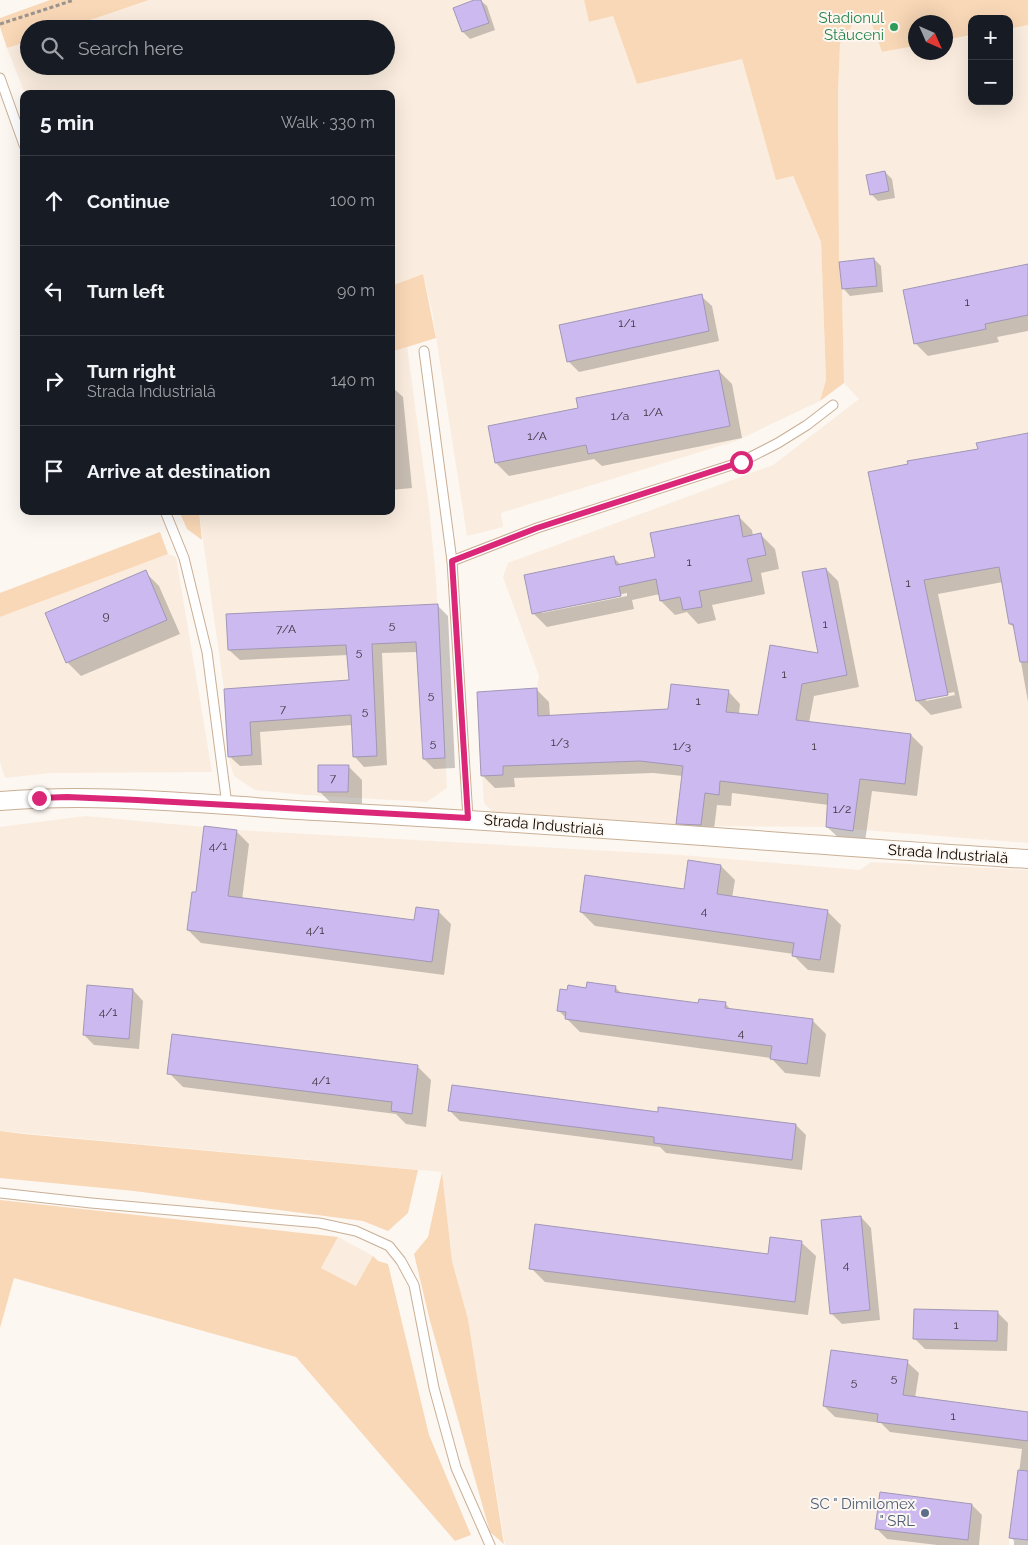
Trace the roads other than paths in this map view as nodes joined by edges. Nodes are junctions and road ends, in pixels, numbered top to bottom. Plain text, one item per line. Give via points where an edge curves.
1 (0, 78) edge
2 (20, 134) edge
3 (424, 351) dead end
4 (833, 406) dead end
5 (167, 515) edge
6 (452, 561) junction
7 (1, 798) edge
8 (227, 805) junction
9 (468, 818) junction
10 (1028, 859) edge
11 (0, 1193) edge
12 (490, 1545) edge

1 - 2 lane
3 - 6 lane
4 - 6 lane via 778,443 741,462 537,528
5 - 8 lane via 184,558 207,652
6 - 9 lane
7 - 8 street, Strada Industrială via 67,797
8 - 9 street, Strada Industrială
9 - 10 street, Strada Industrială
11 - 12 lane via 319,1223 356,1231 389,1246 414,1285 434,1388 456,1468

